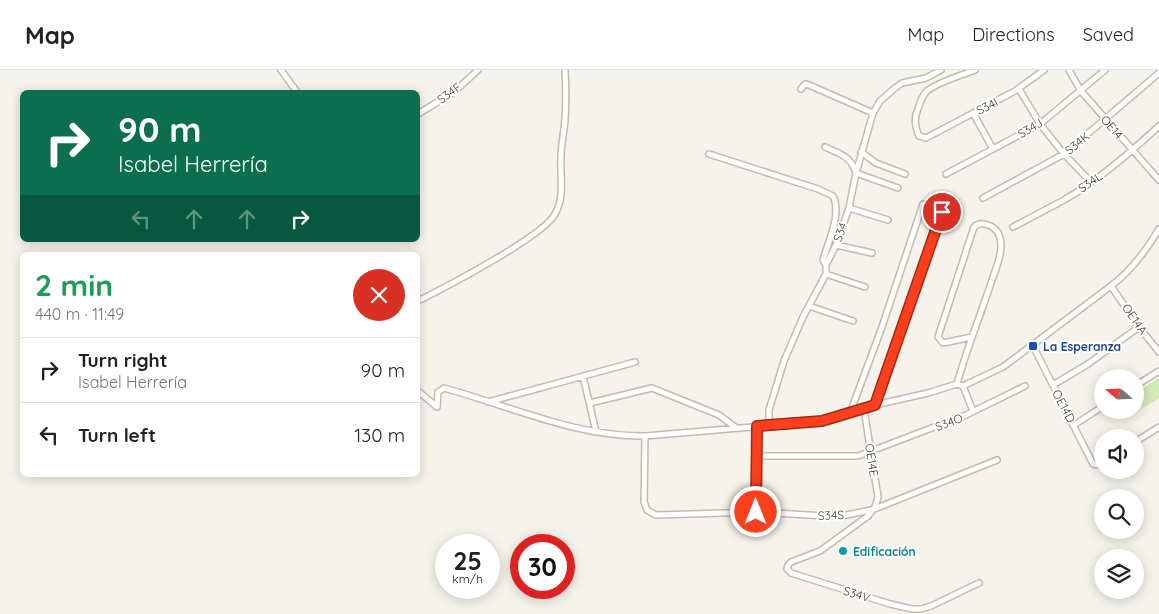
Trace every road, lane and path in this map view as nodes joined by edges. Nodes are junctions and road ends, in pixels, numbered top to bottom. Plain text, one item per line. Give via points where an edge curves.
1 (281, 70) edge
2 (478, 70) edge
3 (565, 70) edge
4 (941, 70) edge
5 (975, 70) edge
6 (1044, 70) edge
7 (1069, 70) edge
8 (1106, 70) edge
9 (1159, 72) edge
10 (1019, 88) junction
11 (801, 89) dead end
12 (296, 90) edge
13 (1082, 91) junction
14 (420, 113) edge
15 (873, 113) junction
16 (973, 113) junction
17 (1106, 120) junction
18 (1040, 124) junction
19 (1159, 126) edge
20 (825, 147) dead end
21 (993, 148) junction
22 (1132, 150) junction
23 (861, 152) junction
24 (709, 154) dead end
25 (1064, 154) junction
26 (856, 174) junction
27 (905, 174) dead end
28 (946, 174) dead end
29 (1159, 180) edge
30 (1091, 182) junction
31 (898, 188) dead end
32 (983, 198) dead end
33 (849, 208) junction
34 (888, 220) dead end
35 (1013, 227) dead end
36 (1159, 229) edge
37 (836, 245) junction
38 (872, 253) dead end
39 (826, 265) junction
40 (826, 274) junction
41 (1111, 286) junction
42 (865, 287) dead end
43 (420, 300) edge
44 (808, 306) junction
45 (853, 321) dead end
46 (1139, 326) junction
47 (972, 337) junction
48 (1033, 346) junction
49 (1159, 352) edge
50 (634, 362) dead end
51 (1159, 371) edge
52 (583, 376) junction
53 (1144, 380) edge
54 (956, 384) junction
55 (1053, 385) junction
56 (962, 386) junction
57 (1024, 386) dead end
58 (420, 393) edge
59 (487, 402) junction
60 (590, 403) junction
61 (875, 405) junction
62 (864, 409) junction
63 (973, 411) junction
64 (1094, 412) edge
65 (850, 413) junction
66 (769, 425) junction
67 (1074, 425) junction
68 (757, 426) junction
69 (736, 427) junction
70 (1159, 427) edge
71 (596, 432) junction
72 (645, 436) junction
73 (1144, 436) edge
74 (871, 452) junction
75 (756, 456) junction
76 (997, 460) dead end
77 (1094, 465) edge
78 (872, 510) junction
79 (756, 512) junction
80 (978, 583) dead end

1 - 12 street
2 - 14 street, S34F via 454,92
3 - 43 street via 561,192 556,214 544,227 513,248
4 - 15 street, S34 via 926,78 902,83 880,101
5 - 16 street, S34I via 927,92 915,118 918,133 926,138
6 - 10 street, S34I
7 - 13 street, OE14
8 - 13 street, S34J
9 - 17 street, S34K
10 - 16 street, S34I
10 - 18 street
11 - 15 street via 806,84
13 - 17 street, OE14
13 - 18 street, S34J
15 - 23 street, S34
16 - 21 street
17 - 22 street, OE14
17 - 25 street, S34K
18 - 21 street, S34J
18 - 25 street
19 - 22 street, S34L
20 - 26 street via 845,156 853,163
21 - 28 street, S34J
22 - 29 street, OE14
22 - 30 street, S34L
23 - 26 street, S34
23 - 27 street via 876,163
24 - 39 street via 833,196 835,216 823,260
25 - 30 street
25 - 32 street, S34K
26 - 31 street
26 - 33 street, S34
30 - 35 street, S34L
33 - 34 street
33 - 37 street, S34
36 - 41 street via 1127,273
37 - 38 street
37 - 39 street, S34
39 - 40 street, S34
40 - 42 street
40 - 44 street, S34
41 - 46 street, OE14A
41 - 48 street
44 - 45 street
44 - 66 street, S34 via 784,361 769,410
46 - 49 street, OE14A
46 - 55 street
47 - 47 street via 1001,249 997,230 985,224 974,227 938,337 943,343
47 - 54 street
48 - 55 street, OE14D
48 - 56 street via 988,375
50 - 52 street
51 - 53 street
52 - 59 street
52 - 60 street
54 - 56 street
54 - 61 street
55 - 67 street, OE14D
56 - 63 street
57 - 63 street, S34O
58 - 59 street via 437,407 438,392 444,388
59 - 71 street
60 - 69 street via 652,388 719,415
60 - 71 street
61 - 62 street
61 - 65 street via 942,212 923,204
62 - 65 street
62 - 74 street, OE14E
63 - 74 street, S34O
64 - 67 street
65 - 66 street via 822,421
66 - 68 street
67 - 77 street, OE14D
68 - 69 street
68 - 75 street
69 - 72 street
70 - 73 street
71 - 72 street
72 - 79 street, S34S via 644,502 647,510 656,515
74 - 75 street, S34O via 858,456
74 - 78 street, OE14E via 878,497
75 - 79 street
76 - 78 street, S34S
78 - 79 street, S34S via 825,516
78 - 80 street, S34V via 820,551 791,562 787,567 791,573 912,609 931,606

